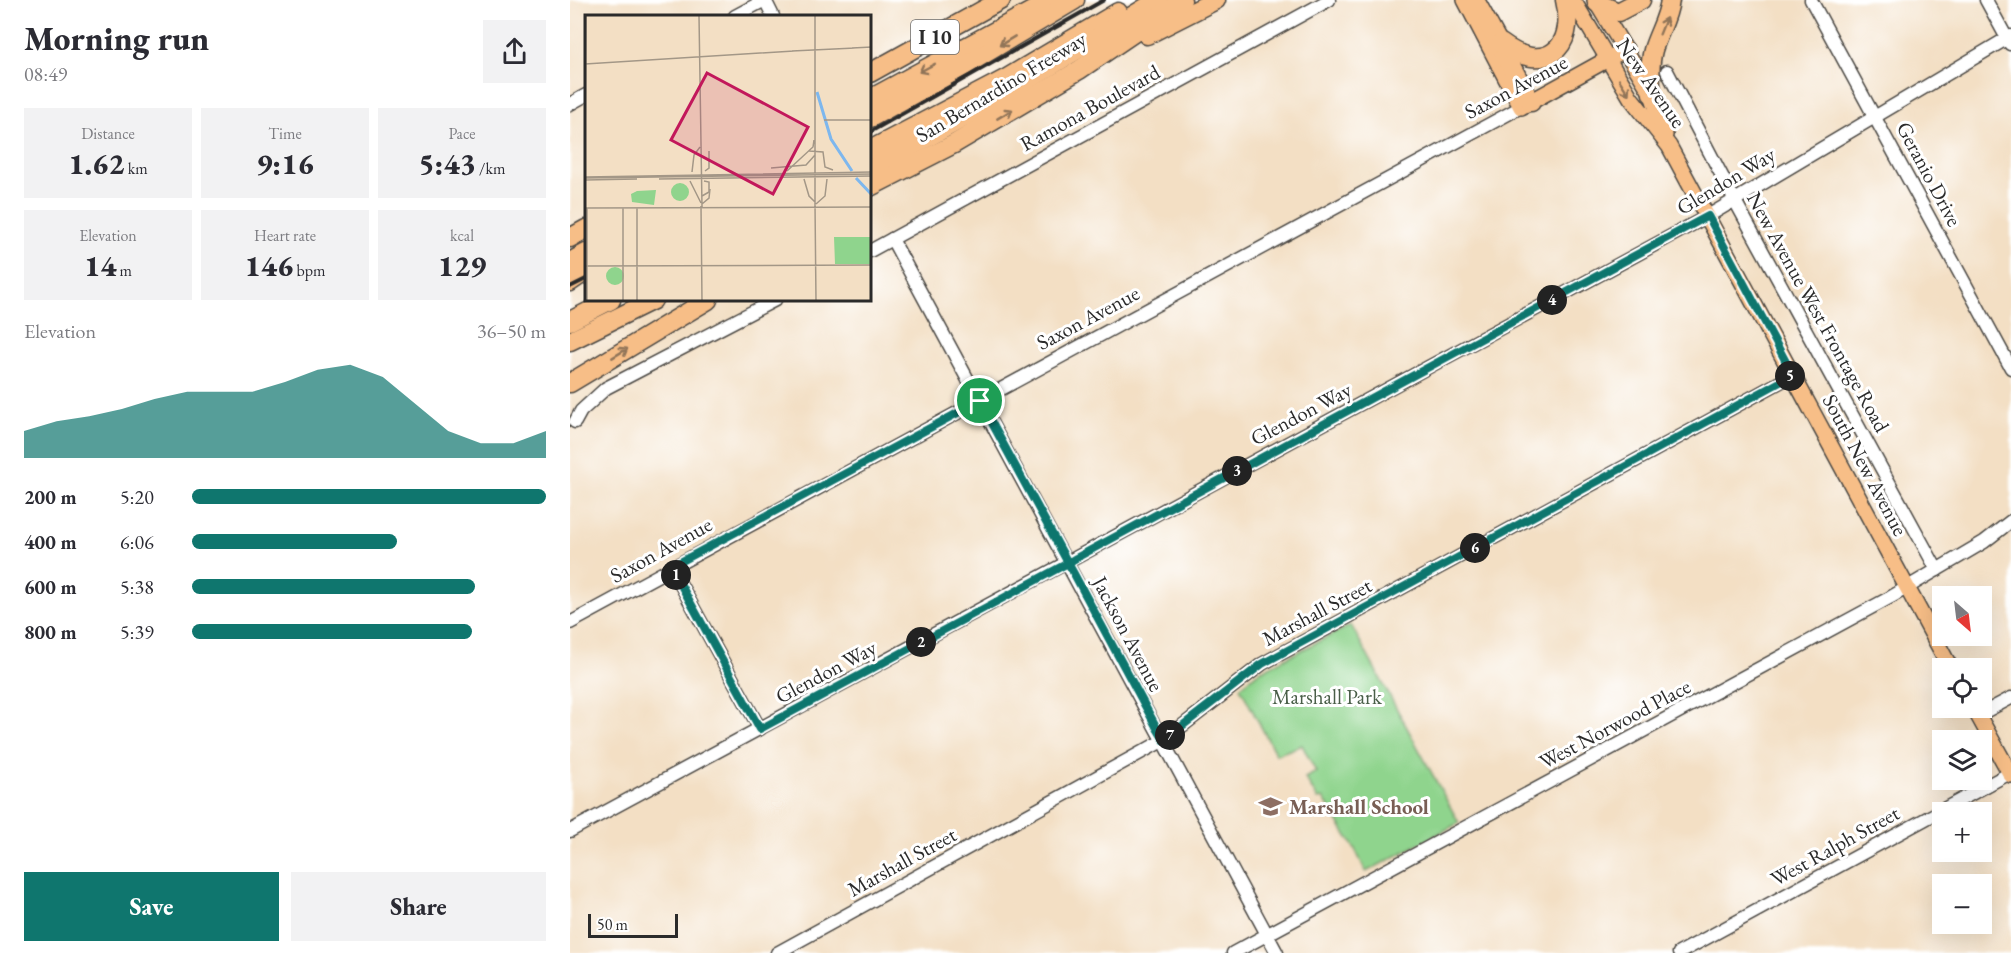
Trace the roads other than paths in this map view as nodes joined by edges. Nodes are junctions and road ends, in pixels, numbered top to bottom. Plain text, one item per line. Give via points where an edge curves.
1 (765, 0) edge
2 (1001, 0) edge
3 (1052, 0) edge
4 (1075, 0) edge
5 (1138, 0) edge
6 (1158, 0) edge
7 (1182, 0) edge
8 (1216, 0) edge
9 (1329, 0) edge
10 (1465, 0) edge
11 (1475, 0) edge
12 (1565, 0) edge
13 (1573, 0) edge
14 (1641, 0) edge
15 (1670, 0) edge
16 (1811, 0) edge
17 (1986, 0) edge
18 (1596, 1) edge
19 (737, 15) edge
20 (772, 15) edge
21 (2010, 40) edge
22 (1500, 43) junction
23 (1626, 49) junction
24 (1608, 61) junction
25 (1079, 70) junction
26 (1667, 71) dead end
27 (872, 73) edge
28 (1652, 94) junction
29 (585, 96) edge
30 (872, 98) edge
31 (570, 104) edge
32 (1526, 105) junction
33 (872, 117) edge
34 (1876, 117) junction
35 (954, 144) junction
36 (1669, 146) junction
37 (872, 149) edge
38 (872, 168) edge
39 (872, 186) edge
40 (872, 198) edge
41 (1734, 199) junction
42 (1708, 216) junction
43 (585, 230) edge
44 (570, 238) edge
45 (892, 239) junction
46 (872, 249) edge
47 (585, 254) edge
48 (570, 261) edge
49 (585, 272) edge
50 (570, 282) edge
51 (585, 300) edge
52 (608, 302) edge
53 (649, 302) edge
54 (705, 302) edge
55 (771, 302) edge
56 (570, 313) edge
57 (570, 321) edge
58 (570, 341) edge
59 (2011, 368) edge
60 (1793, 375) junction
61 (570, 383) edge
62 (980, 401) junction
63 (575, 422) dead end
64 (2011, 521) edge
65 (1068, 563) junction
66 (671, 567) junction
67 (1937, 570) junction
68 (1907, 586) junction
69 (570, 623) edge
70 (1945, 658) edge
71 (2011, 698) edge
72 (1992, 706) edge
73 (1980, 718) edge
74 (760, 729) junction
75 (1164, 740) junction
76 (2010, 774) edge
77 (570, 831) edge
78 (1268, 934) junction
79 (777, 953) edge
80 (1233, 953) edge
81 (1277, 953) edge
82 (1679, 953) edge

1 - 19 street
1 - 20 street
2 - 27 highway, I 10
3 -> 30 highway
4 -> 33 highway
5 - 37 highway via 1007,78
6 - 38 highway via 991,103
7 - 25 highway, San Bernardino Freeway
8 - 25 highway
9 - 45 street, Ramona Boulevard
10 - 32 main road
11 - 22 highway
12 - 22 highway via 1569,27 1555,50 1535,59 1524,58
13 - 24 main road, New Avenue
14 - 18 highway via 1618,12
28 -> 15 highway via 1653,50
16 - 34 street, Geranio Drive
17 - 21 street
18 - 23 main road, New Avenue
21 - 34 street, Glendon Way
22 - 32 highway
23 - 24 main road, Saxon Avenue
23 - 28 main road, New Avenue
24 - 32 main road, Saxon Avenue
24 -> 36 main road, New Avenue
35 -> 25 highway, San Bernardino Freeway
26 - 41 street, New Avenue West Frontage Road
28 - 36 main road, New Avenue
29 - 31 street
32 - 62 street, Saxon Avenue
34 - 41 street, Glendon Way
34 - 59 street, Geranio Drive
35 - 39 highway, San Bernardino Freeway
35 - 40 highway
36 - 42 main road
41 - 42 street, Glendon Way
41 - 67 street, New Avenue West Frontage Road
42 - 60 main road, South New Avenue
42 - 65 street, Glendon Way
43 - 44 highway
45 - 46 street, Ramona Boulevard
45 - 62 street, Jackson Avenue
47 - 48 highway
49 - 50 highway
51 - 56 highway
52 - 57 highway
53 - 58 highway
61 -> 54 highway
55 - 63 street via 606,388
60 - 68 main road, South New Avenue
60 - 75 street, Marshall Street via 1262,664
62 - 65 street, Jackson Avenue
62 - 66 street, Saxon Avenue
64 - 67 street, West Norwood Place
65 - 74 street, Glendon Way
65 - 75 street, Jackson Avenue
66 - 69 street, Saxon Avenue
66 - 74 street
67 - 68 street, West Norwood Place
68 - 70 main road, South New Avenue
68 - 78 street, West Norwood Place
71 - 72 street
73 - 76 main road
74 - 77 street, Glendon Way
75 - 78 street, Jackson Avenue
75 - 79 street, Marshall Street
76 - 82 street, West Ralph Street
78 - 80 street, West Norwood Place
78 - 81 street, Jackson Avenue

